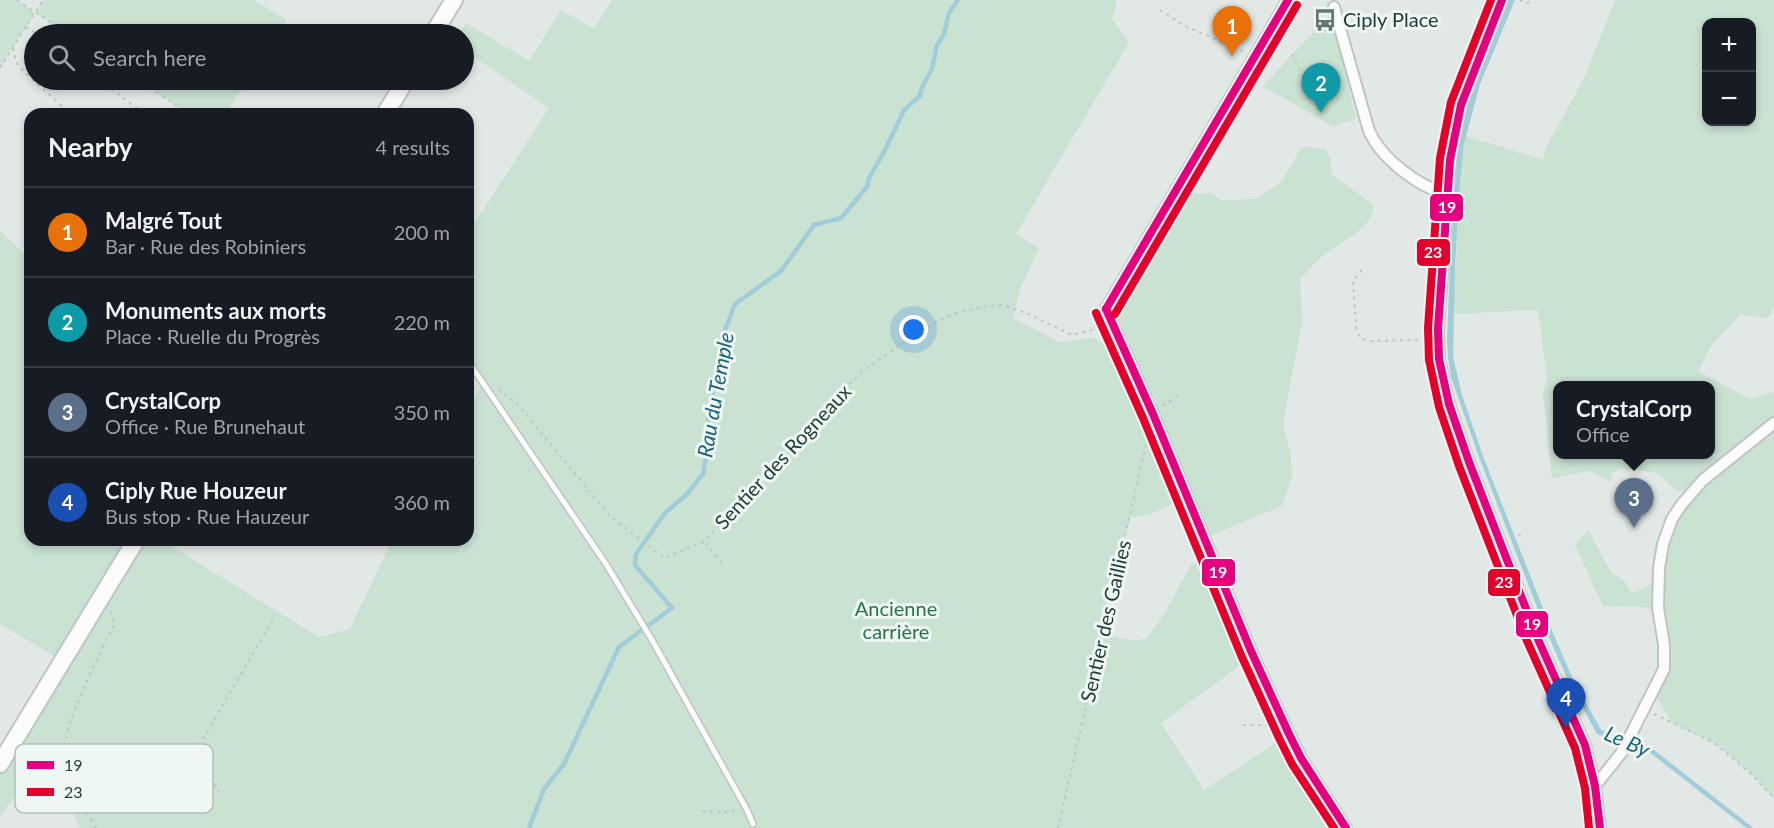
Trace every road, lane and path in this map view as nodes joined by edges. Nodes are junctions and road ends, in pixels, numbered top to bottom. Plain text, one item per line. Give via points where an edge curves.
1 (17, 0) edge
2 (43, 0) edge
3 (454, 0) edge
4 (1288, 0) edge
5 (1502, 0) edge
6 (1520, 0) edge
7 (1532, 0) edge
8 (1334, 7) dead end
9 (1160, 10) dead end
10 (35, 13) junction
11 (28, 24) edge
12 (52, 24) edge
13 (439, 24) edge
14 (24, 30) edge
15 (13, 48) junction
16 (1292, 54) dead end
17 (1254, 56) junction
18 (0, 68) edge
19 (24, 72) edge
20 (44, 90) edge
21 (113, 90) edge
22 (153, 90) edge
23 (400, 90) edge
24 (64, 108) edge
25 (137, 108) edge
26 (181, 108) edge
27 (389, 108) edge
28 (1320, 111) dead end
29 (1447, 194) junction
30 (1362, 270) dead end
31 (1112, 324) junction
32 (1438, 335) junction
33 (474, 370) edge
34 (480, 378) junction
35 (1178, 396) dead end
36 (1153, 414) junction
37 (1774, 423) edge
38 (1522, 534) dead end
39 (1508, 539) dead end
40 (705, 541) junction
41 (132, 546) edge
42 (722, 564) dead end
43 (101, 599) junction
44 (275, 616) dead end
45 (1644, 708) junction
46 (1243, 725) dead end
47 (1266, 725) dead end
48 (65, 744) edge
49 (200, 744) edge
50 (0, 764) edge
51 (213, 780) edge
52 (1595, 786) junction
53 (219, 793) dead end
54 (1774, 798) edge
55 (746, 808) junction
56 (702, 811) dead end
57 (87, 813) edge
58 (753, 824) dead end
59 (96, 828) edge
60 (1059, 828) edge
61 (1346, 828) edge
62 (1600, 828) edge

1 - 10 path
2 - 10 path
3 - 13 main road
4 - 17 street
5 - 29 street via 1461,105
6 - 7 path
8 - 29 street via 1374,143 1423,187
9 - 17 path via 1185,26
10 - 11 path
10 - 12 path
14 - 15 path
15 - 18 path
15 - 19 path via 16,62
16 - 28 path
17 - 31 street via 1106,309
20 - 24 path
21 - 25 path
22 - 26 path
23 - 27 main road
29 - 32 street
30 - 32 path via 1353,281 1360,338 1370,341
31 - 36 street
31 - 40 path, Sentier des Rogneaux via 1072,335 1002,305 952,314 923,329 855,378 798,435
32 - 52 street via 1443,383 1469,462 1537,637 1585,745
33 - 34 lane
34 - 40 path, Sentier des Rogneaux via 502,390 519,406 610,516 665,558
34 - 55 lane via 587,535 652,640
35 - 36 path
36 - 60 path, Sentier des Gaillies
36 - 61 street via 1289,734
37 - 45 street via 1703,480 1672,519 1659,568 1664,669
38 - 39 path
40 - 42 path
41 - 43 main road
43 - 48 path via 113,616 114,625 70,721
43 - 50 main road
44 - 49 path
45 - 52 street via 1622,752
45 - 54 path via 1716,744
46 - 47 path
51 - 53 path
52 - 62 street
55 - 56 path
55 - 58 lane
57 - 59 path

